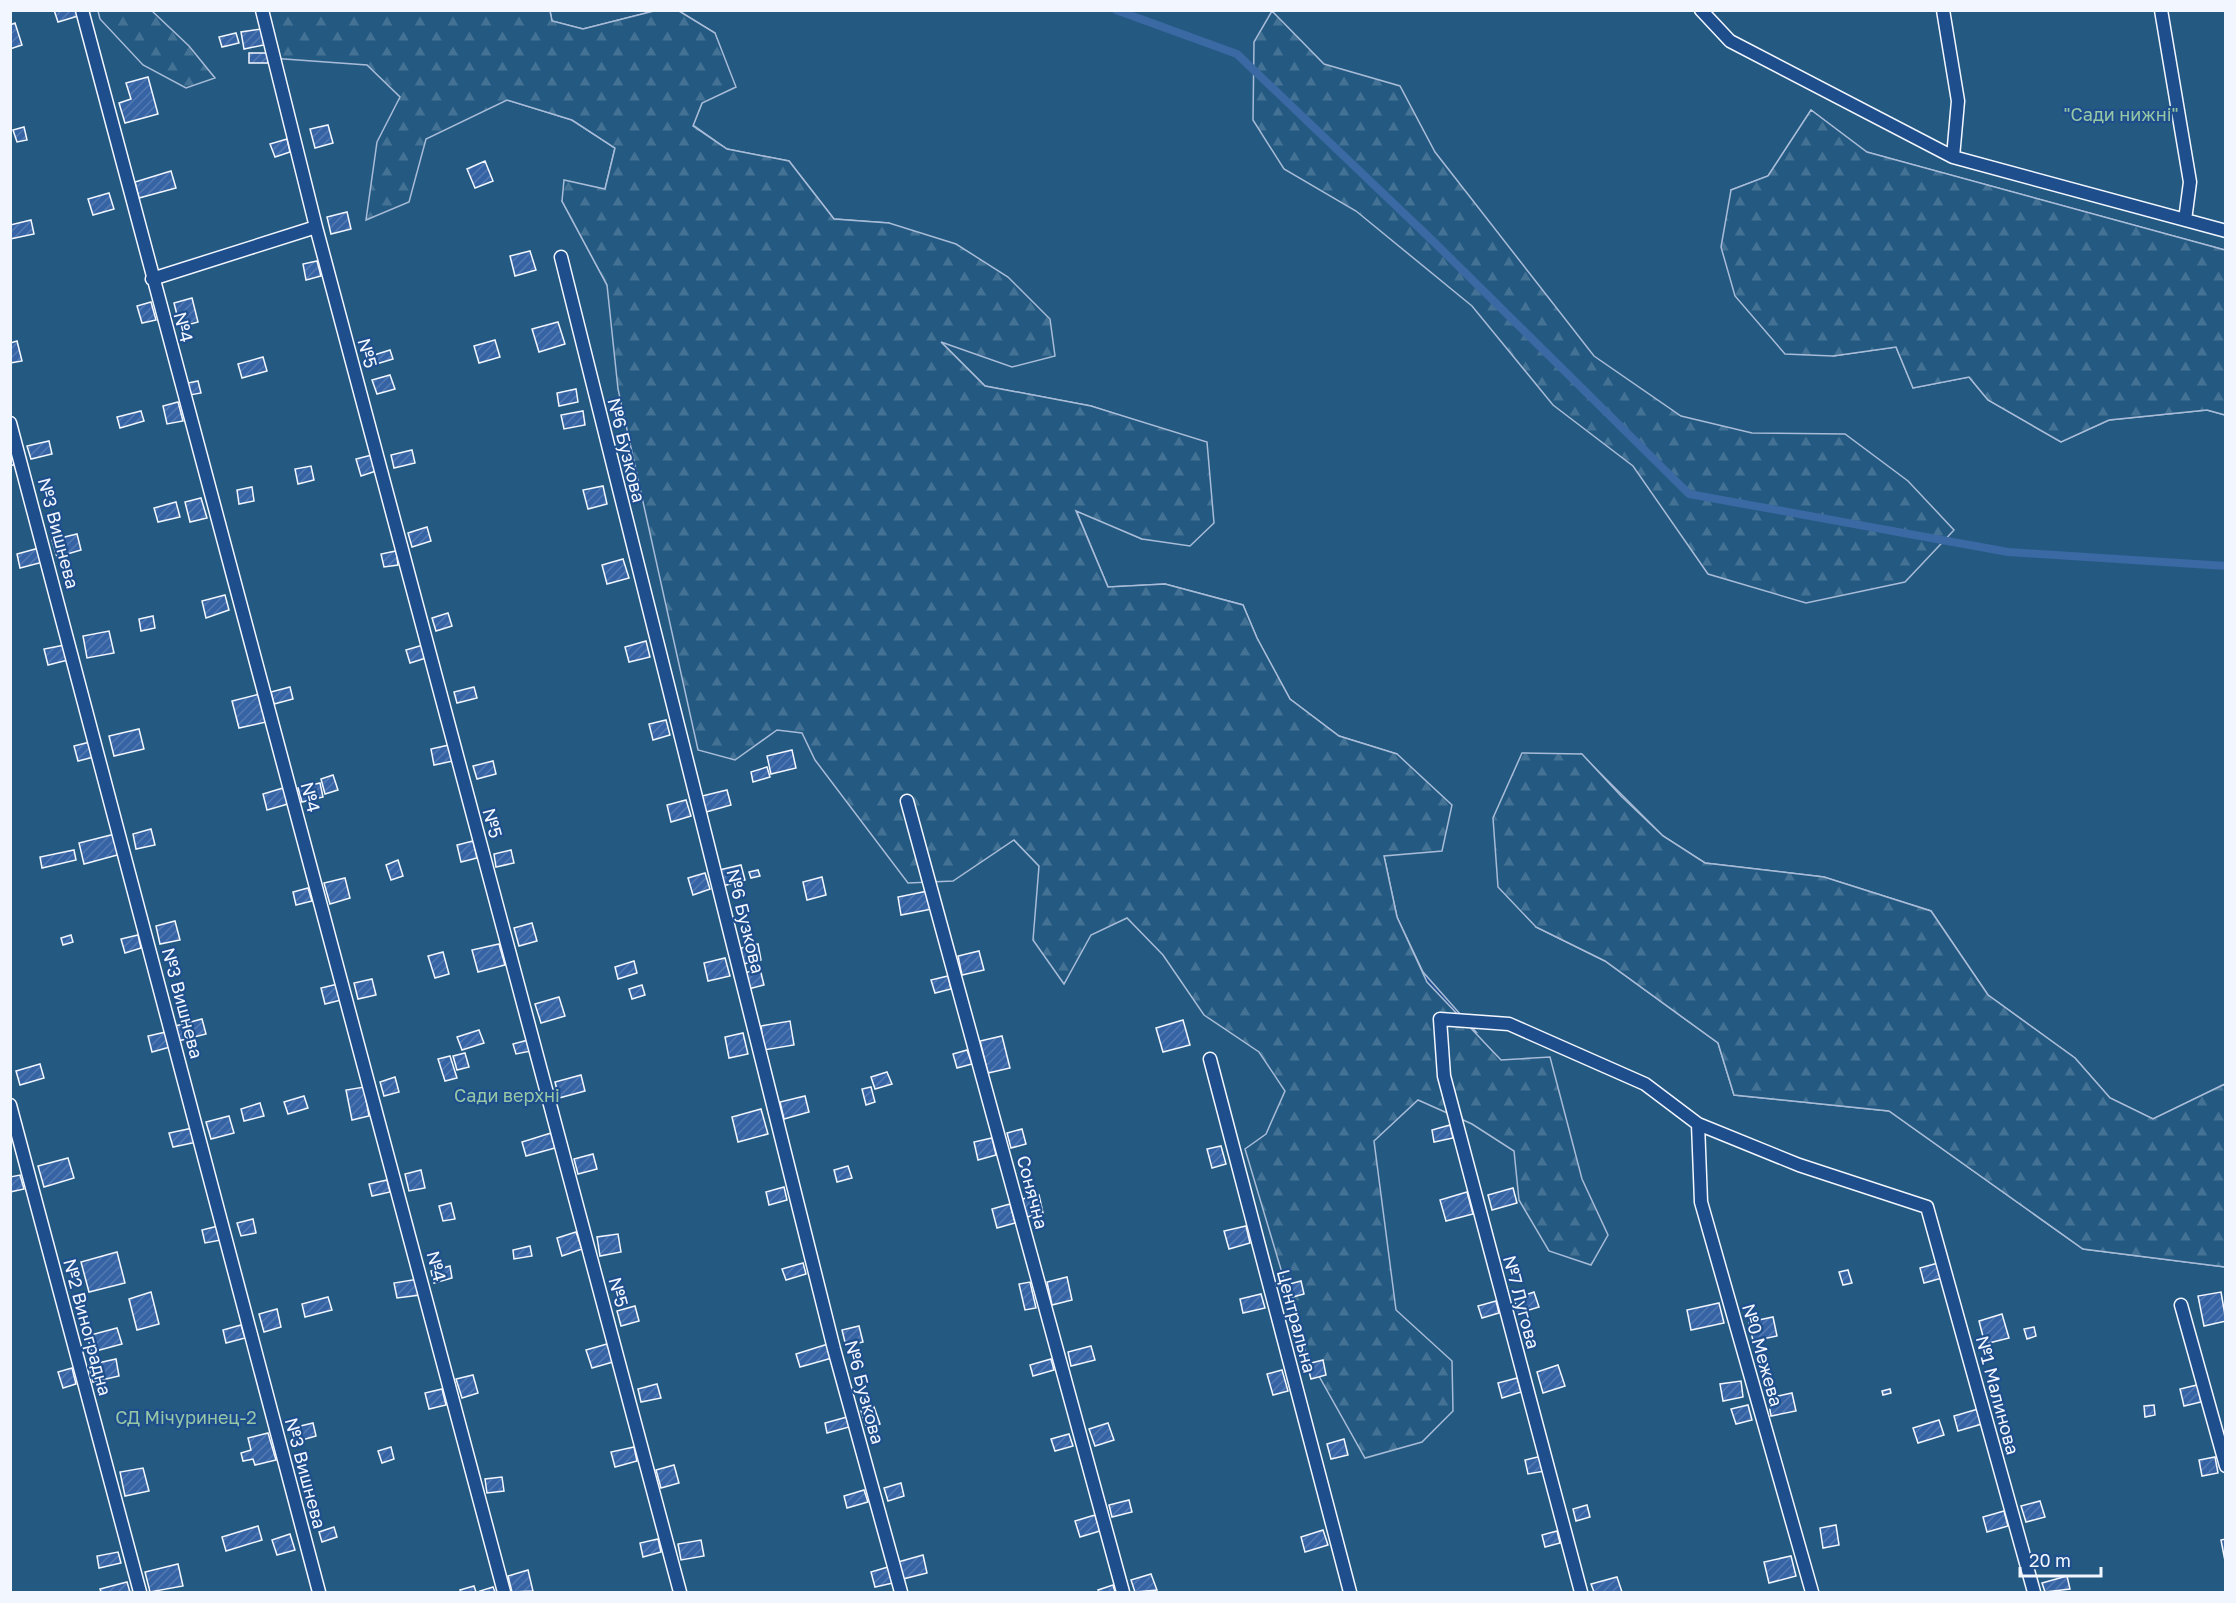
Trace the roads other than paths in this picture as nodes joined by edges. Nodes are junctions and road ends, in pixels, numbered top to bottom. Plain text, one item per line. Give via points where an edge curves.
1 (82, 10) edge
2 (262, 10) edge
3 (1701, 10) edge
4 (1943, 10) edge
5 (2161, 10) edge
6 (1953, 157) junction
7 (2185, 220) junction
8 (316, 227) junction
9 (2226, 231) edge
10 (561, 257) dead end
11 (152, 279) junction
12 (10, 423) edge
13 (907, 801) dead end
14 (1210, 1059) dead end
15 (10, 1105) edge
16 (1698, 1124) junction
17 (2181, 1305) dead end
18 (2226, 1466) edge
19 (140, 1593) edge
20 (319, 1593) edge
21 (504, 1593) edge
22 (681, 1593) edge
23 (901, 1593) edge
24 (1124, 1593) edge
25 (1350, 1593) edge
26 (1581, 1593) edge
27 (1812, 1593) edge
28 (2034, 1593) edge

1 - 11 lane, №4
2 - 8 lane, №5
3 - 6 lane via 1730,40
4 - 6 lane via 1958,101
5 - 7 lane via 2190,182
6 - 7 lane
7 - 9 lane
8 - 11 lane
8 - 22 lane, №5
10 - 23 lane, №6 Бузкова via 829,1329
11 - 21 lane, №4
12 - 20 lane, №3 Вишнева
13 - 24 lane, Сонячна
14 - 25 lane, Центральна
15 - 19 lane, №2 Виноградна
16 - 26 lane, №7 Лугова via 1646,1084 1509,1024 1440,1019 1444,1076
16 - 27 lane, №0 Межева via 1701,1202
16 - 28 lane, №1 Малинова via 1799,1165 1927,1207
17 - 18 lane

